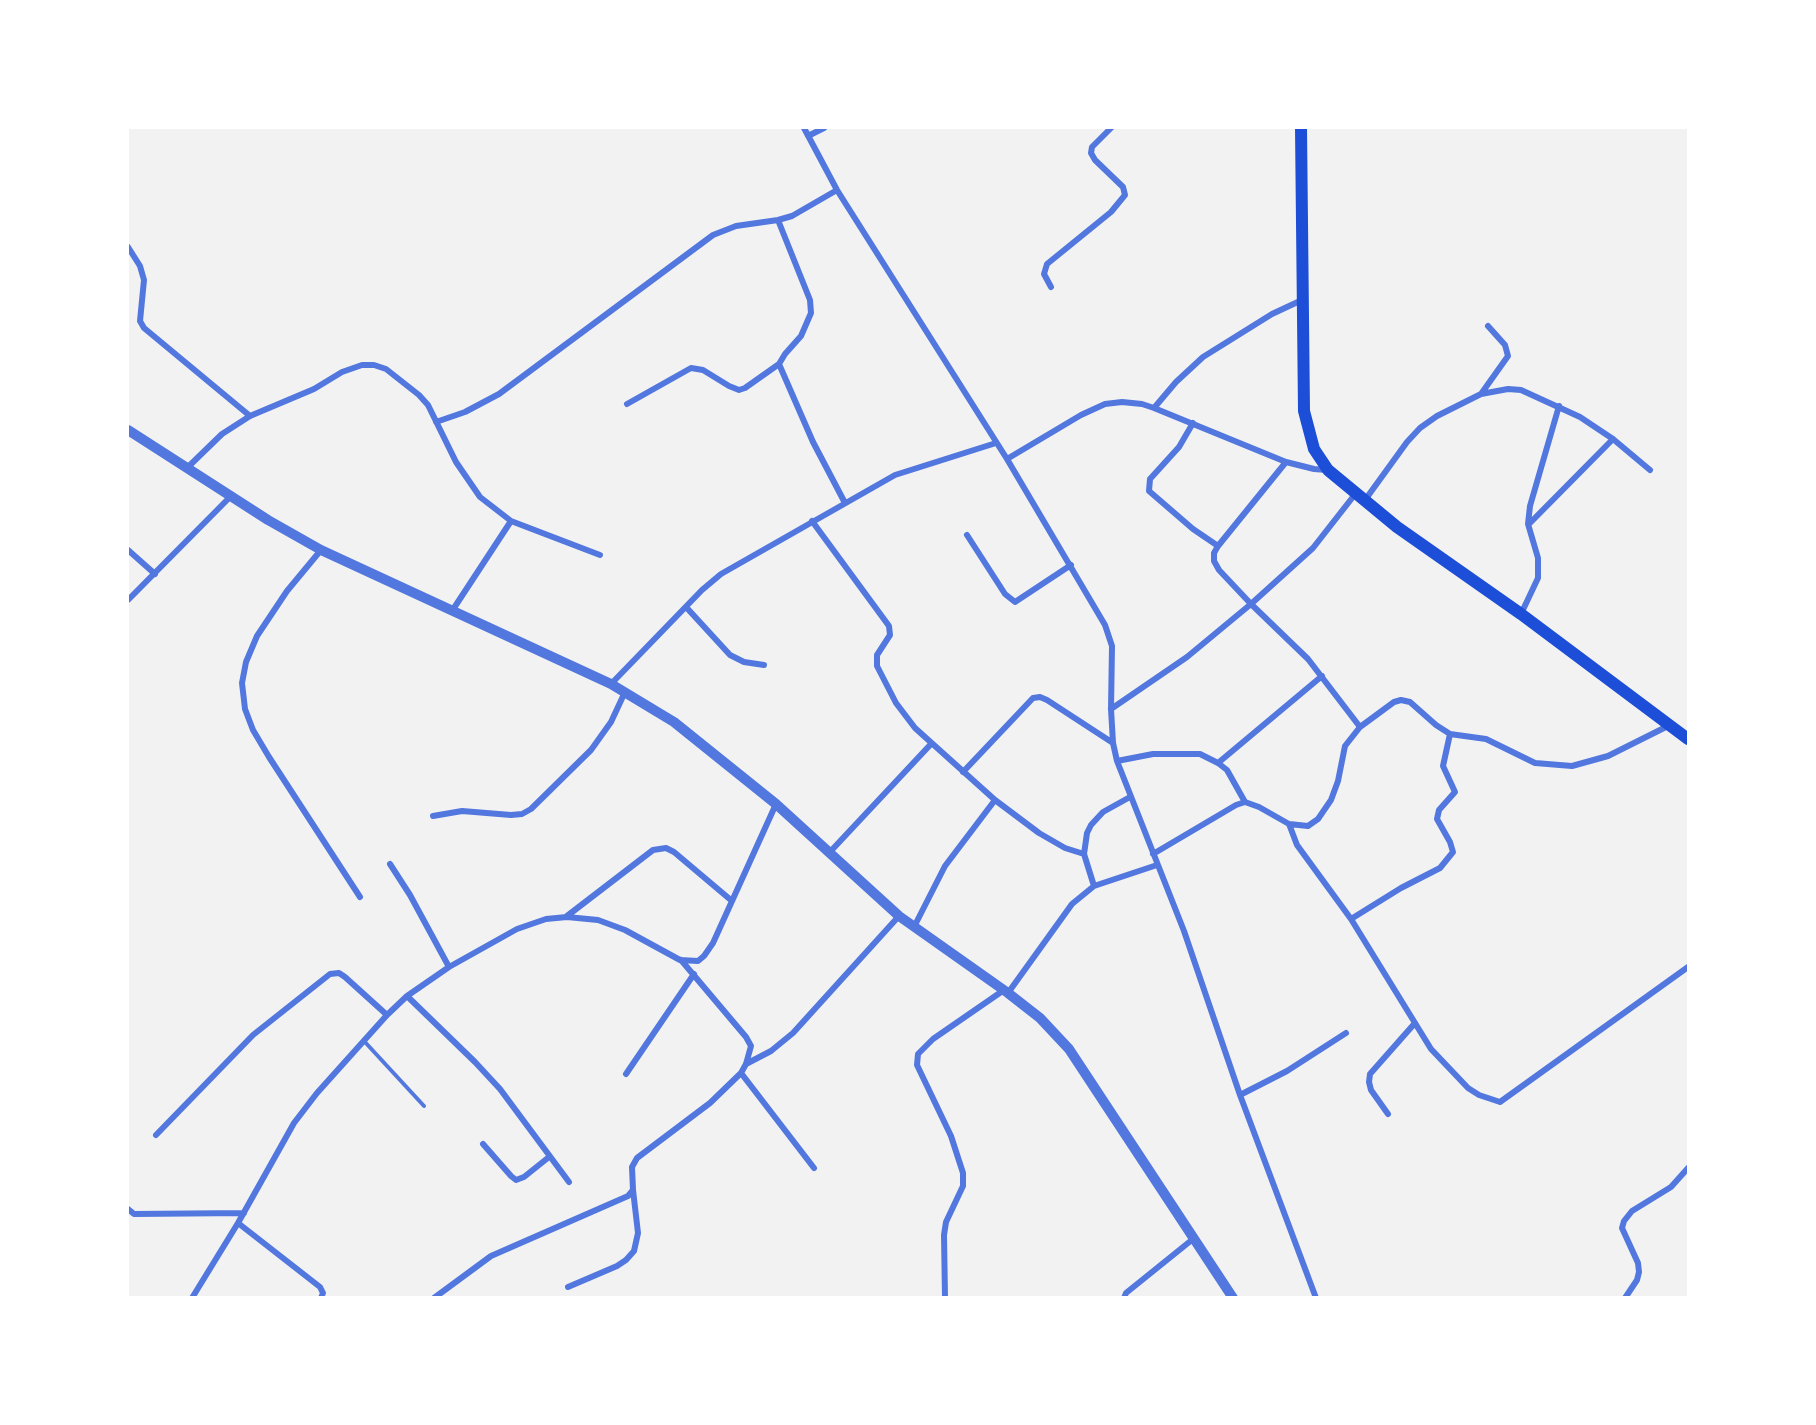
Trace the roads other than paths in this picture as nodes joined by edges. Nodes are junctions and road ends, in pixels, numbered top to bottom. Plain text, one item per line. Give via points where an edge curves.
1 (804, 128) edge
2 (824, 128) edge
3 (1112, 128) edge
4 (1301, 128) edge
5 (808, 136) junction
6 (837, 189) junction
7 (778, 220) junction
8 (128, 247) edge
9 (1051, 287) dead end
10 (1302, 300) junction
11 (1488, 326) dead end
12 (779, 364) junction
13 (1481, 394) junction
14 (627, 404) dead end
15 (1559, 406) junction
16 (1154, 408) junction
17 (250, 416) junction
18 (436, 422) junction
19 (1192, 423) junction
20 (128, 430) edge
21 (1613, 439) junction
22 (996, 443) junction
23 (1007, 459) junction
24 (1286, 462) junction
25 (188, 467) junction
26 (1328, 470) junction
27 (1650, 470) dead end
28 (231, 496) junction
29 (1360, 497) junction
30 (844, 503) junction
31 (511, 521) junction
32 (812, 521) junction
33 (1528, 525) junction
34 (967, 535) dead end
35 (1218, 546) junction
36 (128, 550) edge
37 (321, 550) junction
38 (600, 555) dead end
39 (1071, 565) junction
40 (155, 574) junction
41 (128, 600) edge
42 (1251, 604) junction
43 (686, 607) junction
44 (452, 611) junction
45 (1521, 614) junction
46 (764, 665) dead end
47 (1322, 676) junction
48 (611, 684) junction
49 (625, 691) junction
50 (1111, 709) junction
51 (1670, 725) junction
52 (1360, 727) junction
53 (1450, 734) junction
54 (1689, 739) edge
55 (1113, 743) junction
56 (931, 744) junction
57 (1117, 760) junction
58 (1218, 763) junction
59 (963, 772) junction
60 (1130, 797) junction
61 (996, 800) junction
62 (1245, 802) junction
63 (776, 804) junction
64 (433, 816) dead end
65 (1289, 824) junction
66 (829, 854) junction
67 (1084, 854) junction
68 (1153, 854) junction
69 (390, 864) dead end
70 (1158, 865) junction
71 (1094, 886) junction
72 (360, 897) dead end
73 (732, 901) junction
74 (899, 916) junction
75 (567, 917) junction
76 (1351, 919) junction
77 (914, 928) junction
78 (680, 960) junction
79 (449, 967) junction
80 (1688, 970) edge
81 (694, 974) junction
82 (1006, 992) junction
83 (407, 996) junction
84 (387, 1015) junction
85 (1415, 1023) junction
86 (1346, 1033) dead end
87 (363, 1041) junction
88 (746, 1064) junction
89 (741, 1072) junction
90 (626, 1074) dead end
91 (1240, 1095) junction
92 (424, 1106) dead end
93 (1388, 1114) dead end
94 (156, 1134) dead end
95 (483, 1143) dead end
96 (549, 1157) junction
97 (814, 1168) dead end
98 (1689, 1168) edge
99 (568, 1182) dead end
100 (633, 1190) junction
101 (128, 1209) edge
102 (244, 1213) junction
103 (238, 1223) junction
104 (1193, 1239) junction
105 (568, 1287) dead end
106 (192, 1298) edge
107 (321, 1298) edge
108 (434, 1298) edge
109 (945, 1298) edge
110 (1124, 1298) edge
111 (1233, 1298) edge
112 (1316, 1298) edge
113 (1625, 1298) edge

1 - 5 street
2 - 5 street
3 - 9 street via 1092,147 1091,153 1123,187 1125,195 1111,212 1047,264 1044,274
4 - 10 main road
5 - 6 street
6 - 7 street
6 - 22 street
7 - 12 street via 810,300 811,314 801,336
7 - 18 street via 736,226 713,235 499,394
8 - 17 street via 144,280 140,321 144,328
10 - 16 street via 1203,357
10 - 26 main road via 1304,411 1314,449
11 - 13 street via 1505,345 1508,356
12 - 14 street via 739,390 703,370 691,368
12 - 30 street
13 - 15 street via 1521,390
13 - 29 street via 1420,428
15 - 21 street
15 - 33 street
16 - 19 street
16 - 23 street via 1122,402 1105,404
17 - 18 street via 314,389 342,372 374,365 386,369 419,395
17 - 25 street via 222,434
18 - 31 street via 456,462 480,496
19 - 24 street
19 - 35 street via 1179,447 1150,479 1149,491
20 - 25 street
21 - 27 street
21 - 33 street
22 - 23 street
22 - 30 street via 896,475
23 - 39 street
24 - 26 street
24 - 35 street
25 - 28 street
26 - 29 main road
28 - 37 street
28 - 40 street
29 - 42 street via 1313,548
29 - 45 main road
30 - 32 street
31 - 38 street
31 - 44 street
32 - 43 street via 721,574
32 - 56 street via 889,626 890,635 877,655 877,666 896,703
33 - 45 street via 1538,558 1538,578
34 - 39 street via 1005,594 1015,602
35 - 42 street via 1214,561 1219,570
36 - 40 street
37 - 44 street
37 - 72 street via 257,636 242,683 245,709 253,730
39 - 50 street via 1113,646
40 - 41 street
42 - 47 street
42 - 50 street via 1187,657
43 - 46 street via 730,655
43 - 48 street
44 - 48 street
45 - 51 main road
47 - 52 street
47 - 58 street
48 - 49 street
49 - 63 street via 674,722
49 - 64 street via 591,750 531,809 511,815 462,811
50 - 55 street
51 - 53 street via 1608,756 1572,766 1535,763 1485,739
51 - 54 main road
52 - 53 street via 1401,700 1410,702
52 - 65 street via 1345,746 1335,790 1318,819 1308,826
53 - 76 street via 1443,766 1455,792 1439,810 1437,819 1453,852 1440,868
55 - 57 street
55 - 59 street via 1047,700 1033,698
56 - 59 street
56 - 66 street
57 - 58 street via 1153,754 1200,754
57 - 60 street
58 - 62 street
59 - 61 street
60 - 67 street via 1103,812 1091,825
60 - 68 street
61 - 67 street via 1039,833
61 - 77 street via 945,866
62 - 65 street
62 - 68 street
63 - 66 street
63 - 73 street
65 - 76 street via 1297,845
66 - 74 street
67 - 71 street
68 - 70 street
69 - 79 street
70 - 71 street
70 - 91 street
71 - 82 street via 1072,904
73 - 75 street via 666,848 653,850
73 - 78 street via 704,956 698,961
74 - 77 street
74 - 88 street via 793,1033
75 - 78 street via 598,920 626,930
75 - 79 street via 517,929
76 - 85 street
77 - 82 street
78 - 81 street
79 - 83 street
80 - 85 street via 1500,1102 1468,1088 1431,1049
81 - 88 street via 746,1037 751,1046
81 - 90 street
82 - 104 street via 1040,1018 1069,1048
82 - 109 street via 933,1039 918,1054 917,1065 951,1136 963,1173 963,1186 944,1235
83 - 84 street
83 - 96 street via 500,1089
84 - 87 street
84 - 94 street via 345,976 330,974 254,1035
85 - 93 street via 1370,1074 1371,1090
86 - 91 street via 1287,1071
87 - 92 lane
87 - 102 street via 294,1123
88 - 89 street
89 - 97 street
89 - 100 street via 710,1103 637,1158 632,1167
91 - 112 street
95 - 96 street via 516,1180
96 - 99 street
98 - 113 street via 1671,1187 1632,1211 1624,1221 1622,1228 1639,1272
100 - 105 street via 638,1233 634,1251 617,1266
100 - 108 street via 628,1196 491,1256
101 - 102 street via 134,1214
102 - 103 street
103 - 106 street
103 - 107 street via 320,1287
104 - 110 street
104 - 111 street

